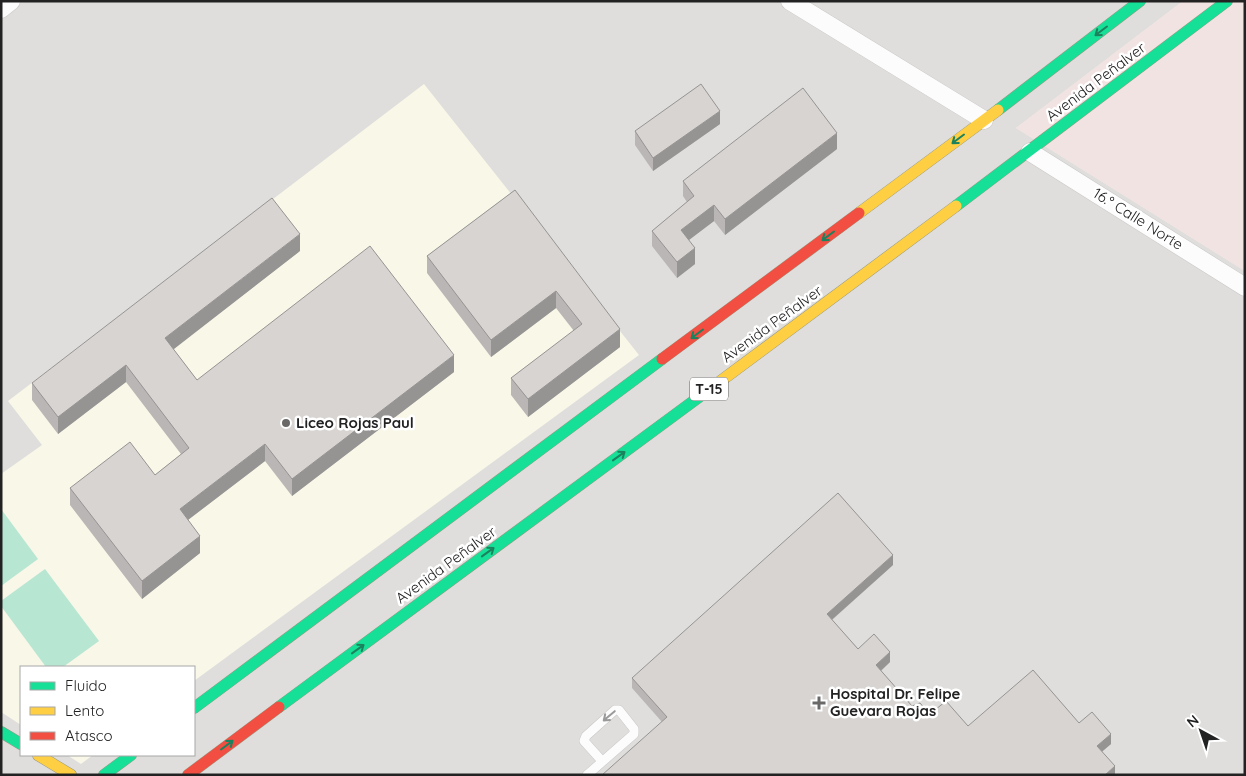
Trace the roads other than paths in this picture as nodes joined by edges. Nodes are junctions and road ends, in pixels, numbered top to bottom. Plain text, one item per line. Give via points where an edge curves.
1 (11, 1) edge
2 (790, 1) edge
3 (1140, 1) edge
4 (1227, 1) edge
5 (1, 9) edge
6 (984, 120) junction
7 (1030, 152) junction
8 (1245, 287) edge
9 (195, 707) edge
10 (1, 732) edge
11 (20, 743) edge
12 (40, 756) edge
13 (130, 756) edge
14 (602, 761) junction
15 (71, 775) edge
16 (104, 775) edge
17 (188, 775) edge
18 (587, 775) edge

1 - 5 street
2 - 6 street
3 -> 6 main road
4 - 7 main road, Avenida Peñalver / T-15
6 -> 9 main road
7 - 8 street, 16.° Calle Norte
17 -> 7 main road, Avenida Peñalver / T-15
10 - 11 main road
12 - 15 main road
13 - 16 main road
14 -> 14 lane via 634,734 634,729 619,710 615,710 584,741
14 - 18 lane

